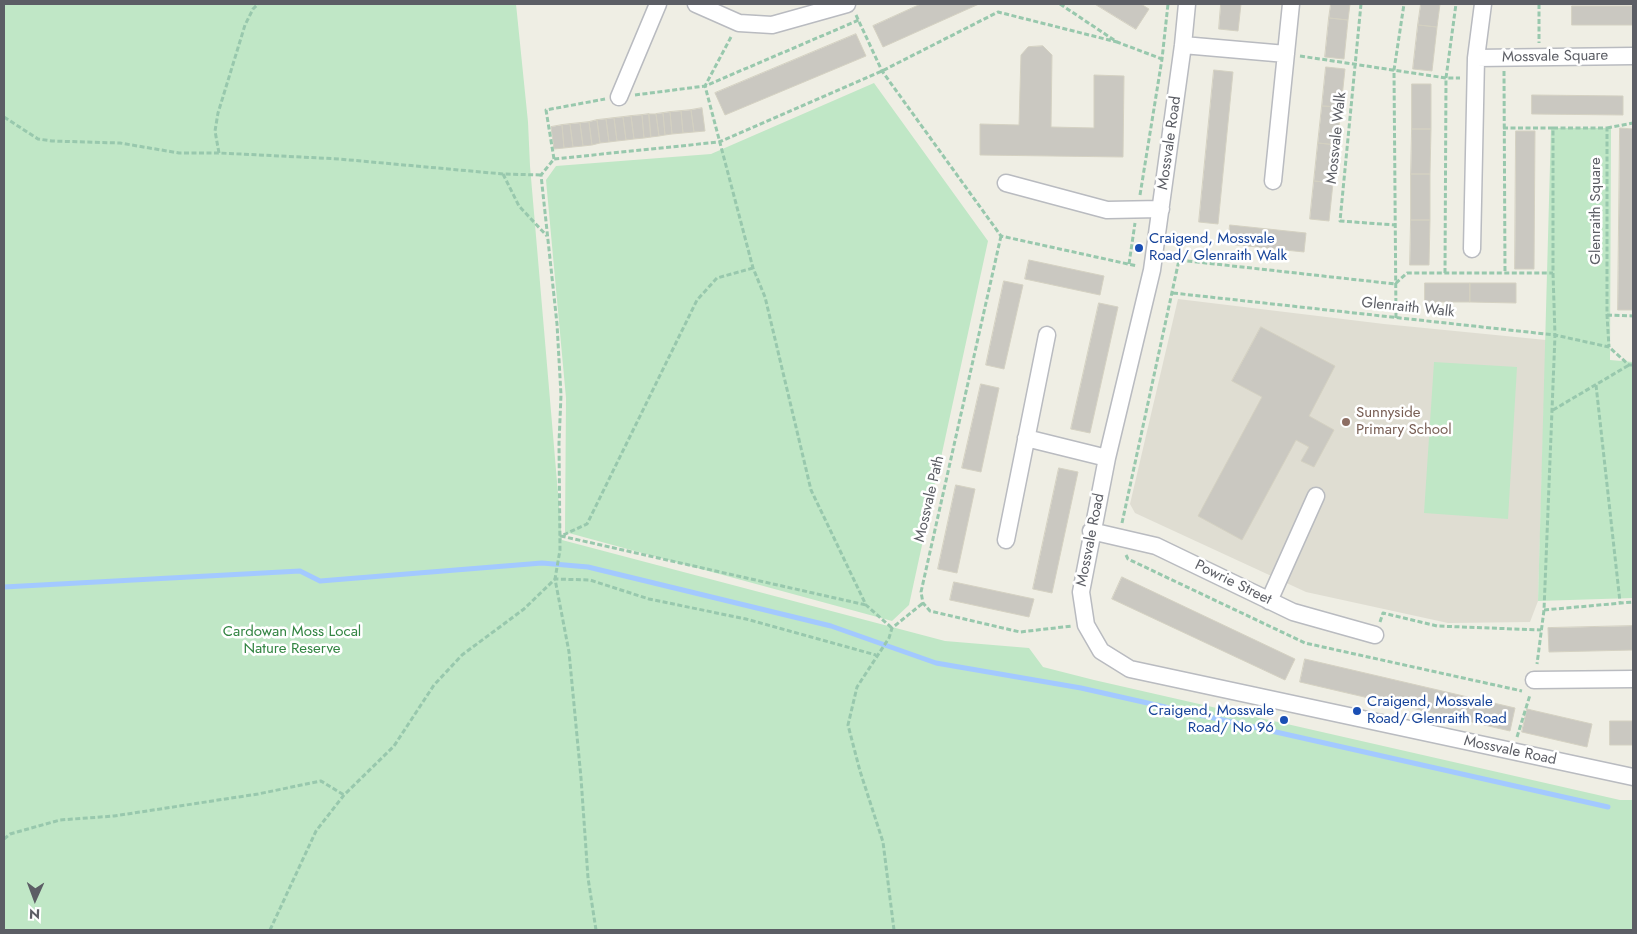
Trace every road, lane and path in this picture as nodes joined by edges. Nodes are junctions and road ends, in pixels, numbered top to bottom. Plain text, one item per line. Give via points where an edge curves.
1 (258, 4) edge
2 (658, 4) edge
3 (696, 4) edge
4 (1060, 4) edge
5 (1168, 4) edge
6 (1187, 4) edge
7 (1290, 4) edge
8 (1361, 4) edge
9 (1404, 4) edge
10 (1456, 4) edge
11 (1483, 4) edge
12 (1538, 4) edge
13 (851, 8) edge
14 (858, 20) junction
15 (738, 23) junction
16 (1117, 42) junction
17 (1183, 45) junction
18 (1286, 54) junction
19 (1633, 56) edge
20 (1504, 57) junction
21 (1539, 57) junction
22 (1476, 58) junction
23 (1162, 59) junction
24 (1355, 65) junction
25 (1394, 70) junction
26 (882, 71) junction
27 (1446, 78) junction
28 (1476, 79) junction
29 (705, 86) junction
30 (619, 97) junction
31 (4, 117) edge
32 (1633, 123) edge
33 (1503, 128) junction
34 (1554, 128) junction
35 (1607, 128) junction
36 (719, 142) junction
37 (219, 153) junction
38 (554, 160) junction
39 (503, 174) junction
40 (541, 175) junction
41 (1273, 181) dead end
42 (1006, 183) dead end
43 (1138, 209) junction
44 (1160, 209) junction
45 (1395, 225) junction
46 (547, 236) junction
47 (1001, 236) junction
48 (1472, 249) dead end
49 (1129, 264) junction
50 (752, 268) junction
51 (1152, 270) junction
52 (1445, 273) junction
53 (1505, 273) junction
54 (1553, 273) junction
55 (1176, 275) junction
56 (1395, 284) junction
57 (1173, 294) junction
58 (1607, 315) junction
59 (1633, 316) edge
60 (1396, 318) junction
61 (1047, 335) dead end
62 (1555, 335) junction
63 (1608, 347) junction
64 (1631, 365) edge
65 (1596, 384) junction
66 (1552, 411) junction
67 (1026, 438) junction
68 (1106, 458) junction
69 (1316, 496) dead end
70 (1091, 531) junction
71 (560, 536) junction
72 (1119, 538) junction
73 (1006, 540) dead end
74 (555, 579) junction
75 (1269, 600) junction
76 (1620, 602) junction
77 (1633, 602) edge
78 (923, 603) junction
79 (866, 604) junction
80 (1544, 610) junction
81 (1086, 625) junction
82 (892, 628) junction
83 (1541, 630) junction
84 (1375, 635) junction
85 (876, 655) junction
86 (1370, 658) junction
87 (1633, 679) edge
88 (1534, 680) joint
89 (1513, 752) junction
90 (1633, 778) edge
91 (344, 795) junction
92 (4, 839) edge
93 (270, 930) edge
94 (596, 930) edge
95 (894, 930) edge

1 - 37 path via 246,25 218,113 215,131
2 - 30 street
3 - 15 street
4 - 16 path
5 - 23 path
6 - 17 street, Mossvale Road
7 - 18 street
8 - 24 path, Mossvale Walk
9 - 25 path
10 - 27 path
11 - 22 street
12 - 21 path
13 - 14 path
13 - 15 street via 772,25
14 - 26 path
14 - 29 path
15 - 29 path
16 - 23 path
16 - 26 path via 998,12
17 - 18 street
17 - 44 street, Mossvale Road
18 - 24 path
18 - 41 street
19 - 21 street, Mossvale Square
20 - 21 street, Mossvale Square
20 - 22 street, Mossvale Square
20 - 33 path
22 - 28 street
23 - 43 path
24 - 25 path
24 - 45 path, Mossvale Walk via 1340,221
25 - 27 path
25 - 45 path
26 - 36 path
26 - 47 path
27 - 28 path
27 - 52 path
28 - 48 street
29 - 30 path
29 - 36 path
30 - 38 path via 546,110
31 - 37 path via 38,139 120,143 179,153
32 - 35 path
33 - 34 path
33 - 53 path
34 - 35 path
34 - 54 path
35 - 58 path, Glenraith Square
36 - 38 path
36 - 50 path
37 - 39 path via 339,159
38 - 40 path
39 - 40 path
39 - 46 path via 519,206
40 - 46 path
42 - 43 street via 1107,210
43 - 44 street
43 - 49 path
44 - 51 street, Mossvale Road
45 - 56 path
46 - 71 path via 561,395
47 - 49 path
47 - 78 path, Mossvale Path via 921,592
49 - 51 path
50 - 71 path via 717,278 698,300 587,524
50 - 79 path via 765,297 811,490
51 - 55 path
51 - 68 street, Mossvale Road
52 - 53 path, Glenraith Walk
52 - 56 path, Glenraith Walk via 1407,273
53 - 54 path, Glenraith Walk
54 - 62 path
55 - 56 path, Glenraith Walk via 1179,260
55 - 57 path
56 - 60 path
57 - 60 path, Glenraith Walk
57 - 72 path
58 - 59 path
58 - 63 path, Glenraith Square
60 - 62 path, Glenraith Walk
61 - 67 street
62 - 63 path, Glenraith Walk
62 - 66 path
63 - 64 path, Glenraith Walk
64 - 65 path
65 - 66 path
65 - 76 path
66 - 80 path
67 - 68 street
67 - 73 street
68 - 70 street, Mossvale Road
69 - 75 street
70 - 72 street, Powrie Street
70 - 81 street, Mossvale Road via 1080,592
71 - 74 path
71 - 79 path
72 - 75 street, Powrie Street via 1156,546
72 - 86 path via 1128,560 1305,644
74 - 85 path via 590,580
74 - 91 path via 524,609 462,656 434,685 394,746
74 - 94 path via 569,652 588,878
75 - 84 street, Powrie Street via 1293,612
76 - 77 path
76 - 80 path
78 - 81 path via 930,611 1020,632
78 - 82 path
79 - 82 path
80 - 83 path
81 - 89 street, Mossvale Road via 1101,652 1130,669
82 - 85 path via 889,638
83 - 84 path via 1437,626 1383,613
83 - 88 path
84 - 86 path
85 - 95 path via 857,687 848,725 883,842
86 - 89 path via 1530,693
87 - 88 street
89 - 90 street, Mossvale Road
91 - 92 path via 321,781 114,816 60,820 10,834
91 - 93 path via 316,831

